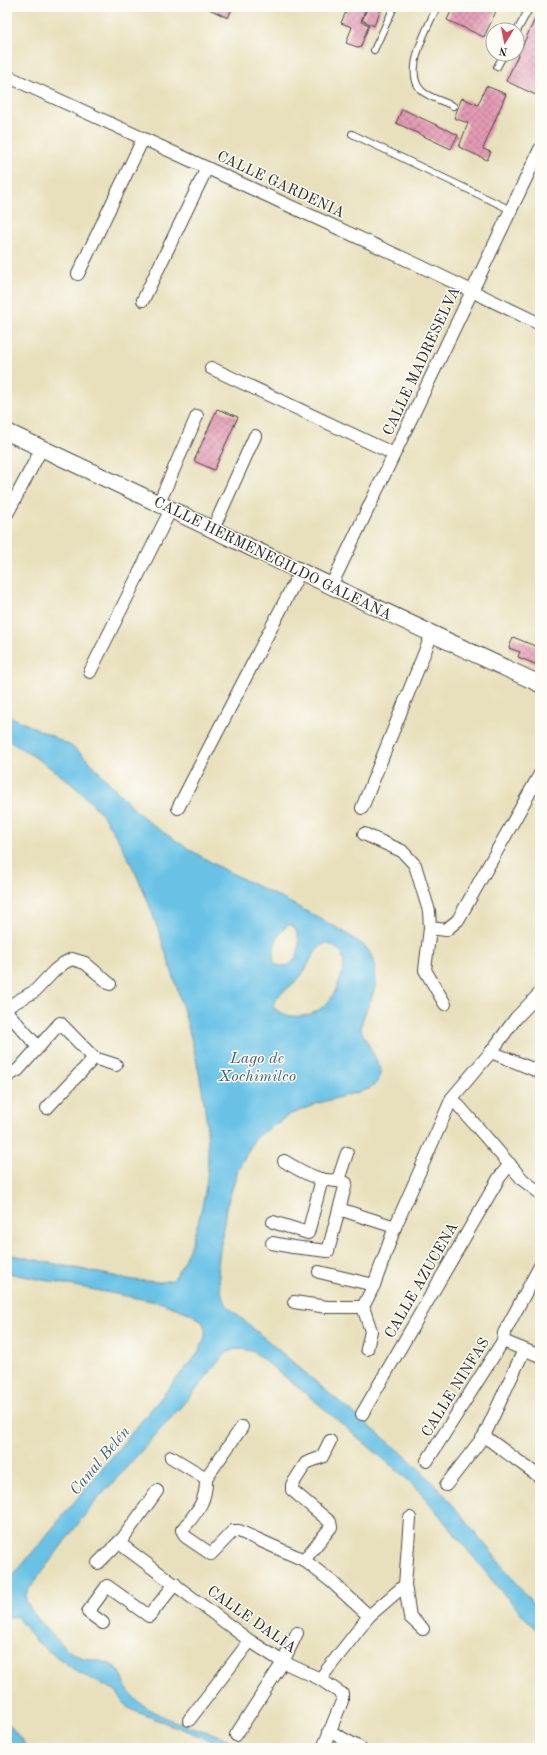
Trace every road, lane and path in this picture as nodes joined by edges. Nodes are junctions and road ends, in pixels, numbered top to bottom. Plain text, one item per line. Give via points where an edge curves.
1 (394, 7) edge
2 (436, 7) edge
3 (530, 7) edge
4 (522, 22) edge
5 (374, 50) dead end
6 (500, 62) edge
7 (497, 67) dead end
8 (7, 76) edge
9 (453, 106) dead end
10 (352, 134) dead end
11 (143, 139) junction
12 (540, 149) edge
13 (207, 168) junction
14 (511, 210) junction
15 (78, 274) dead end
16 (472, 291) junction
17 (143, 300) dead end
18 (540, 324) edge
19 (211, 368) dead end
20 (197, 416) dead end
21 (7, 432) edge
22 (255, 436) dead end
23 (42, 448) junction
24 (394, 454) junction
25 (165, 506) junction
26 (7, 514) edge
27 (214, 528) junction
28 (300, 572) junction
29 (331, 586) junction
30 (432, 634) junction
31 (90, 672) dead end
32 (540, 684) edge
33 (540, 774) edge
34 (178, 808) dead end
35 (362, 808) dead end
36 (364, 834) dead end
37 (430, 928) junction
38 (110, 984) dead end
39 (540, 992) edge
40 (445, 1004) dead end
41 (7, 1007) edge
42 (7, 1012) edge
43 (38, 1047) junction
44 (491, 1052) junction
45 (94, 1058) junction
46 (116, 1065) dead end
47 (540, 1072) edge
48 (7, 1076) edge
49 (452, 1098) junction
50 (47, 1108) dead end
51 (347, 1152) dead end
52 (284, 1161) dead end
53 (510, 1164) junction
54 (322, 1179) junction
55 (338, 1180) junction
56 (540, 1193) edge
57 (339, 1209) junction
58 (273, 1222) dead end
59 (395, 1227) junction
60 (272, 1243) dead end
61 (540, 1266) edge
62 (319, 1272) dead end
63 (374, 1285) junction
64 (294, 1302) dead end
65 (363, 1307) junction
66 (503, 1341) junction
67 (367, 1349) dead end
68 (524, 1350) junction
69 (540, 1356) edge
70 (362, 1414) dead end
71 (242, 1427) dead end
72 (484, 1436) junction
73 (330, 1441) dead end
74 (171, 1458) dead end
75 (427, 1461) dead end
76 (540, 1477) edge
77 (206, 1478) junction
78 (446, 1485) dead end
79 (157, 1491) dead end
80 (410, 1518) dead end
81 (119, 1543) junction
82 (304, 1560) junction
83 (98, 1563) dead end
84 (175, 1584) junction
85 (405, 1585) junction
86 (369, 1616) junction
87 (103, 1623) dead end
88 (423, 1629) dead end
89 (297, 1633) dead end
90 (250, 1641) junction
91 (283, 1662) junction
92 (320, 1679) junction
93 (189, 1720) dead end
94 (329, 1731) junction
95 (236, 1735) dead end
96 (322, 1748) edge
97 (360, 1748) edge

1 - 5 lane
2 - 9 lane via 414,65 416,80 422,91
3 - 4 lane
6 - 7 lane
8 - 11 street, CALLE GARDENIA
10 - 14 lane
11 - 13 street, CALLE GARDENIA
11 - 15 street
12 - 14 street, CALLE MADRESELVA
13 - 16 street, CALLE GARDENIA
13 - 17 street
14 - 16 street, CALLE MADRESELVA
16 - 18 street, CALLE GARDENIA
16 - 24 street, CALLE MADRESELVA
19 - 24 street
20 - 25 street
21 - 23 street, CALLE HERMENEGILDO GALEANA
22 - 27 street
23 - 25 street, CALLE HERMENEGILDO GALEANA
23 - 26 street
24 - 29 street, CALLE MADRESELVA
25 - 27 street, CALLE HERMENEGILDO GALEANA
25 - 31 street
27 - 28 street, CALLE HERMENEGILDO GALEANA
28 - 29 street, CALLE HERMENEGILDO GALEANA
28 - 34 street
29 - 30 street, CALLE HERMENEGILDO GALEANA
30 - 32 street, CALLE HERMENEGILDO GALEANA
30 - 35 street
33 - 37 street via 458,920 446,930
36 - 37 street via 402,850 415,865 429,911
37 - 40 street via 425,970
38 - 41 street via 85,963 72,959 54,971 36,991
39 - 44 street via 516,1018
42 - 43 street
43 - 45 street via 60,1023
43 - 48 street via 18,1070
44 - 47 street
44 - 49 street
45 - 46 street
45 - 50 street
49 - 53 street
49 - 59 street
51 - 55 street
52 - 54 street
53 - 56 street via 523,1180
53 - 70 street, CALLE AZUCENA via 498,1178
54 - 55 street
54 - 58 street via 308,1233
55 - 57 street via 346,1183
57 - 59 street
57 - 60 street via 328,1251
59 - 63 street
61 - 66 street, CALLE NINFAS via 504,1333
62 - 63 street
63 - 65 street
64 - 65 street via 327,1307
65 - 67 street via 371,1331
66 - 68 street
66 - 75 street, CALLE NINFAS
68 - 69 street
68 - 72 street
71 - 77 street
72 - 76 street
72 - 78 street
73 - 82 street via 322,1457 306,1463 292,1485 292,1490 330,1522 330,1527
74 - 77 street
77 - 82 street via 207,1490 204,1501 182,1530 186,1537 211,1554 233,1531 239,1531
79 - 81 street
80 - 85 street
81 - 83 street
81 - 84 street, CALLE DALIA
82 - 86 street
84 - 87 street via 149,1616 107,1586 88,1612
84 - 90 street, CALLE DALIA
85 - 86 street
85 - 88 street via 410,1617
86 - 92 street
89 - 91 street
90 - 91 street, CALLE DALIA
90 - 93 street
91 - 92 street, CALLE DALIA
91 - 95 street
92 - 94 street, CALLE DALIA via 342,1694 342,1701
94 - 96 street, CALLE DALIA
94 - 97 street

